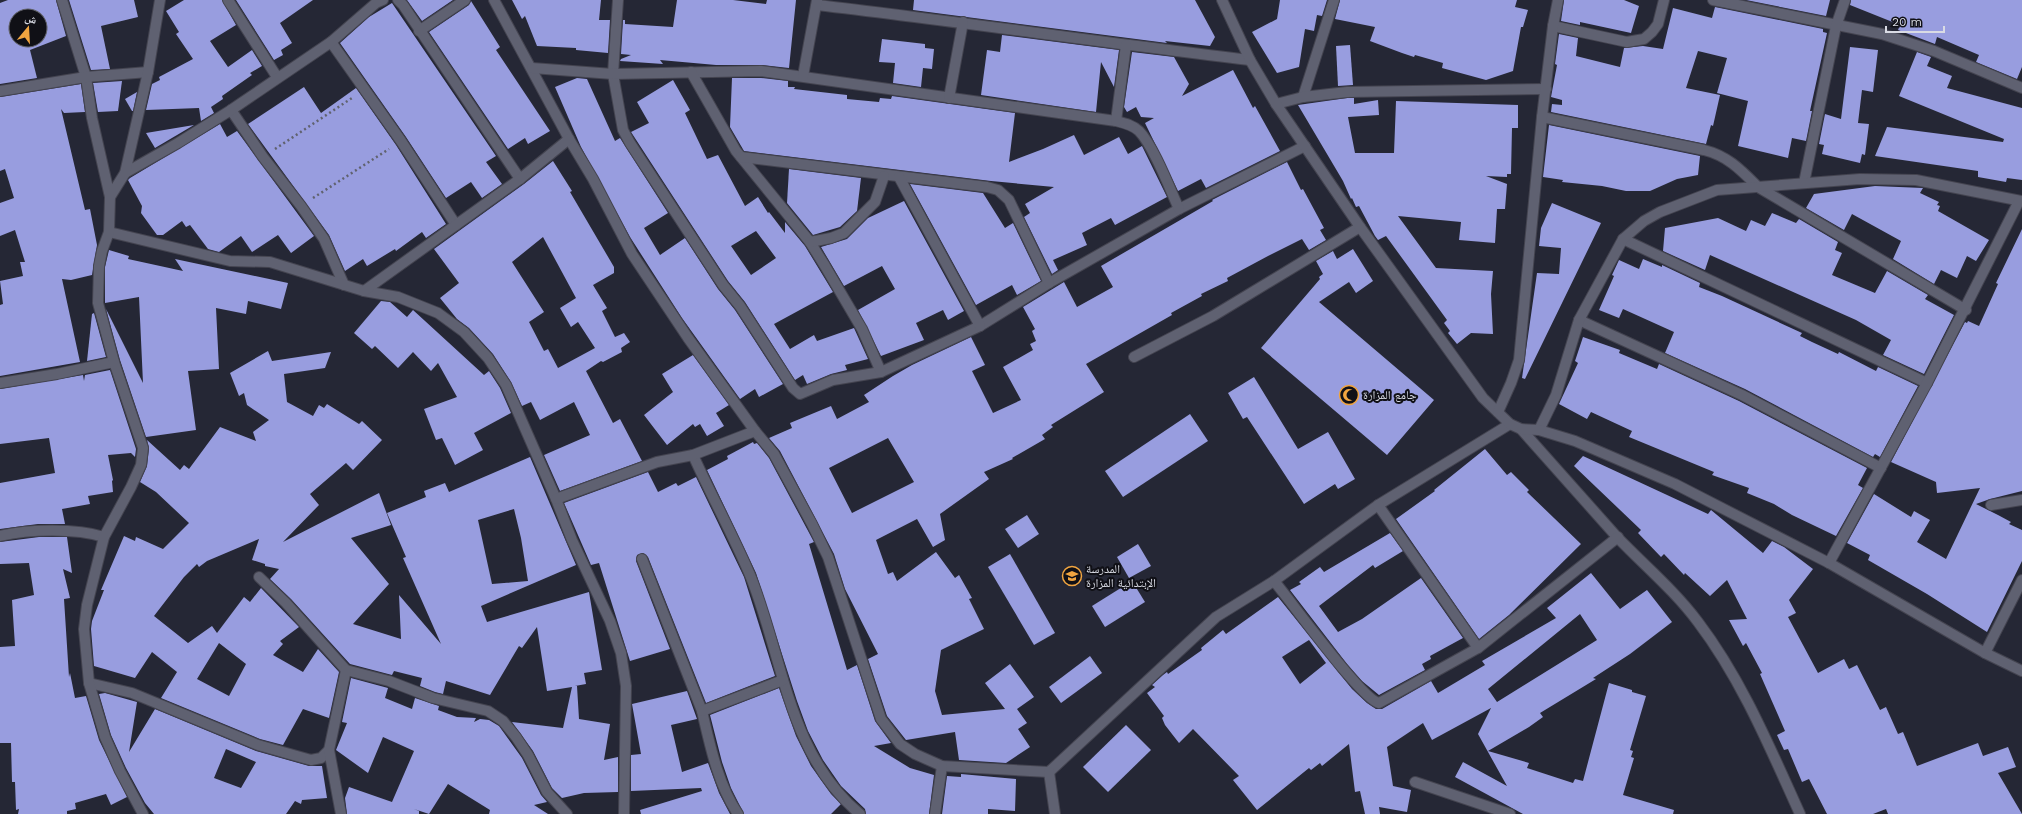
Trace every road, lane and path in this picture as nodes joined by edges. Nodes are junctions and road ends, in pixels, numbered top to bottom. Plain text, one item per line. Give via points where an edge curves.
1 (62, 0) edge
2 (152, 0) edge
3 (228, 0) edge
4 (383, 0) edge
5 (398, 0) edge
6 (466, 0) edge
7 (494, 0) edge
8 (618, 0) edge
9 (1222, 0) edge
10 (1334, 0) edge
11 (1558, 0) edge
12 (1664, 0) edge
13 (1713, 0) edge
14 (1845, 0) edge
15 (817, 2) edge
16 (159, 4) edge
17 (963, 22) junction
18 (1552, 26) junction
19 (1836, 26) junction
20 (419, 30) junction
21 (331, 42) junction
22 (1126, 46) junction
23 (1250, 60) junction
24 (532, 68) junction
25 (148, 72) junction
26 (691, 72) junction
27 (613, 74) junction
28 (803, 76) junction
29 (86, 77) junction
30 (277, 77) junction
31 (2022, 88) edge
32 (1546, 89) junction
33 (0, 90) edge
34 (365, 90) junction
35 (1303, 97) junction
36 (949, 98) junction
37 (1276, 104) junction
38 (231, 110) junction
39 (1542, 117) junction
40 (1116, 121) junction
41 (569, 139) junction
42 (402, 141) junction
43 (1305, 146) junction
44 (262, 157) junction
45 (741, 157) junction
46 (125, 173) junction
47 (884, 176) junction
48 (899, 177) junction
49 (520, 179) junction
50 (1804, 183) junction
51 (1758, 187) junction
52 (110, 197) junction
53 (2021, 201) edge
54 (301, 206) junction
55 (1179, 209) junction
56 (456, 225) junction
57 (1360, 227) junction
58 (109, 232) junction
59 (1623, 238) junction
60 (810, 242) junction
61 (1049, 283) junction
62 (344, 285) junction
63 (364, 291) junction
64 (1966, 310) junction
65 (1579, 320) junction
66 (980, 326) junction
67 (1134, 358) dead end
68 (114, 362) junction
69 (881, 372) junction
70 (0, 383) edge
71 (1927, 383) junction
72 (1498, 412) junction
73 (1510, 424) junction
74 (1521, 429) junction
75 (1539, 430) junction
76 (755, 431) junction
77 (693, 455) junction
78 (1881, 468) junction
79 (556, 499) junction
80 (2022, 500) edge
81 (1378, 505) junction
82 (1991, 505) dead end
83 (0, 536) edge
84 (104, 537) junction
85 (1618, 537) junction
86 (642, 558) dead end
87 (1829, 563) junction
88 (259, 577) dead end
89 (2022, 580) edge
90 (1274, 581) junction
91 (1478, 648) junction
92 (1985, 653) junction
93 (346, 670) junction
94 (2022, 671) edge
95 (783, 680) junction
96 (89, 683) junction
97 (702, 711) junction
98 (329, 750) junction
99 (942, 766) junction
100 (1049, 772) junction
101 (1415, 782) dead end
102 (143, 814) edge
103 (341, 814) edge
104 (567, 814) edge
105 (624, 814) edge
106 (738, 814) edge
107 (860, 814) edge
108 (935, 814) edge
109 (1055, 814) edge
110 (1510, 814) edge
111 (1800, 814) edge

1 - 29 street
2 - 16 street
3 - 30 street
4 - 21 street via 376,3
5 - 20 street
6 - 20 street
7 - 24 street
8 - 27 street
9 - 23 street
10 - 35 street
11 - 18 street
12 - 18 street via 1658,24 1644,39 1627,42
13 - 19 street
14 - 19 street
15 - 17 street
15 - 28 street
16 - 25 street
17 - 22 street
17 - 36 street
18 - 32 street
19 - 31 street via 1882,34 1934,51
19 - 50 street
20 - 49 street
21 - 30 street
21 - 34 street
22 - 23 street
22 - 40 street
23 - 37 street
24 - 27 street
24 - 41 street
25 - 29 street
25 - 46 street
26 - 27 street
26 - 28 street via 761,71
26 - 45 street via 715,117
27 - 69 street via 623,130 630,143 796,392 808,392 833,380
28 - 36 street
29 - 33 street
29 - 52 street via 92,118
30 - 38 street
32 - 35 street via 1347,92
32 - 39 street
34 - 42 street
34 - 44 path
35 - 37 street
36 - 40 street
37 - 43 street
38 - 44 street
38 - 46 street
39 - 51 street via 1713,152 1731,161
39 - 72 street via 1519,360
40 - 55 street via 1127,123 1138,130
41 - 49 street
41 - 76 street via 593,178 632,254
42 - 54 path
42 - 56 street
43 - 55 street
43 - 57 street
44 - 54 street
45 - 47 street
45 - 60 street
46 - 52 street
47 - 48 street
47 - 60 street via 875,202 844,233
48 - 61 street via 998,190 1009,200
48 - 66 street
49 - 56 street
50 - 51 street
50 - 53 street via 1860,179 1916,180
51 - 59 street via 1717,190 1683,202 1644,221
51 - 64 street
52 - 58 street
53 - 64 street
54 - 62 street via 324,238
55 - 61 street
56 - 63 street
57 - 67 street via 1213,316
57 - 72 street via 1483,398
58 - 62 street via 230,261 270,262
58 - 68 street via 99,266 98,303
59 - 65 street
59 - 71 street
60 - 69 street via 862,329
61 - 66 street
62 - 63 street
63 - 79 street via 398,297 438,313 464,332 488,358 506,385
64 - 71 street
65 - 75 street via 1556,395
65 - 78 street via 1742,395
66 - 69 street
68 - 70 street
68 - 84 street via 143,448 141,465
71 - 78 street
72 - 73 street
73 - 74 street
73 - 81 street
74 - 75 street
74 - 85 street
75 - 87 street via 1575,441 1675,484
76 - 77 street
76 - 99 street via 774,454 828,557 881,719 900,744
77 - 79 street via 657,462
77 - 95 street via 750,575
78 - 87 street
79 - 105 street via 622,652 626,686
80 - 82 street
81 - 90 street
81 - 91 street
83 - 84 street via 54,530 92,533
84 - 96 street via 87,605 84,629
85 - 91 street
85 - 111 street via 1684,605 1718,650 1764,735
86 - 97 street
87 - 92 street
88 - 93 street
89 - 92 street
90 - 91 street via 1349,676 1374,702 1379,703
90 - 100 street via 1216,617
92 - 94 street
93 - 98 street
93 - 104 street via 389,681 433,698 488,711 503,721 516,737 547,792
95 - 97 street
95 - 107 street via 812,756 849,805
96 - 98 street via 132,693 258,744 311,760 321,758
96 - 102 street via 105,737
97 - 106 street via 730,803
98 - 103 street
99 - 100 street
99 - 108 street
100 - 109 street
101 - 110 street

